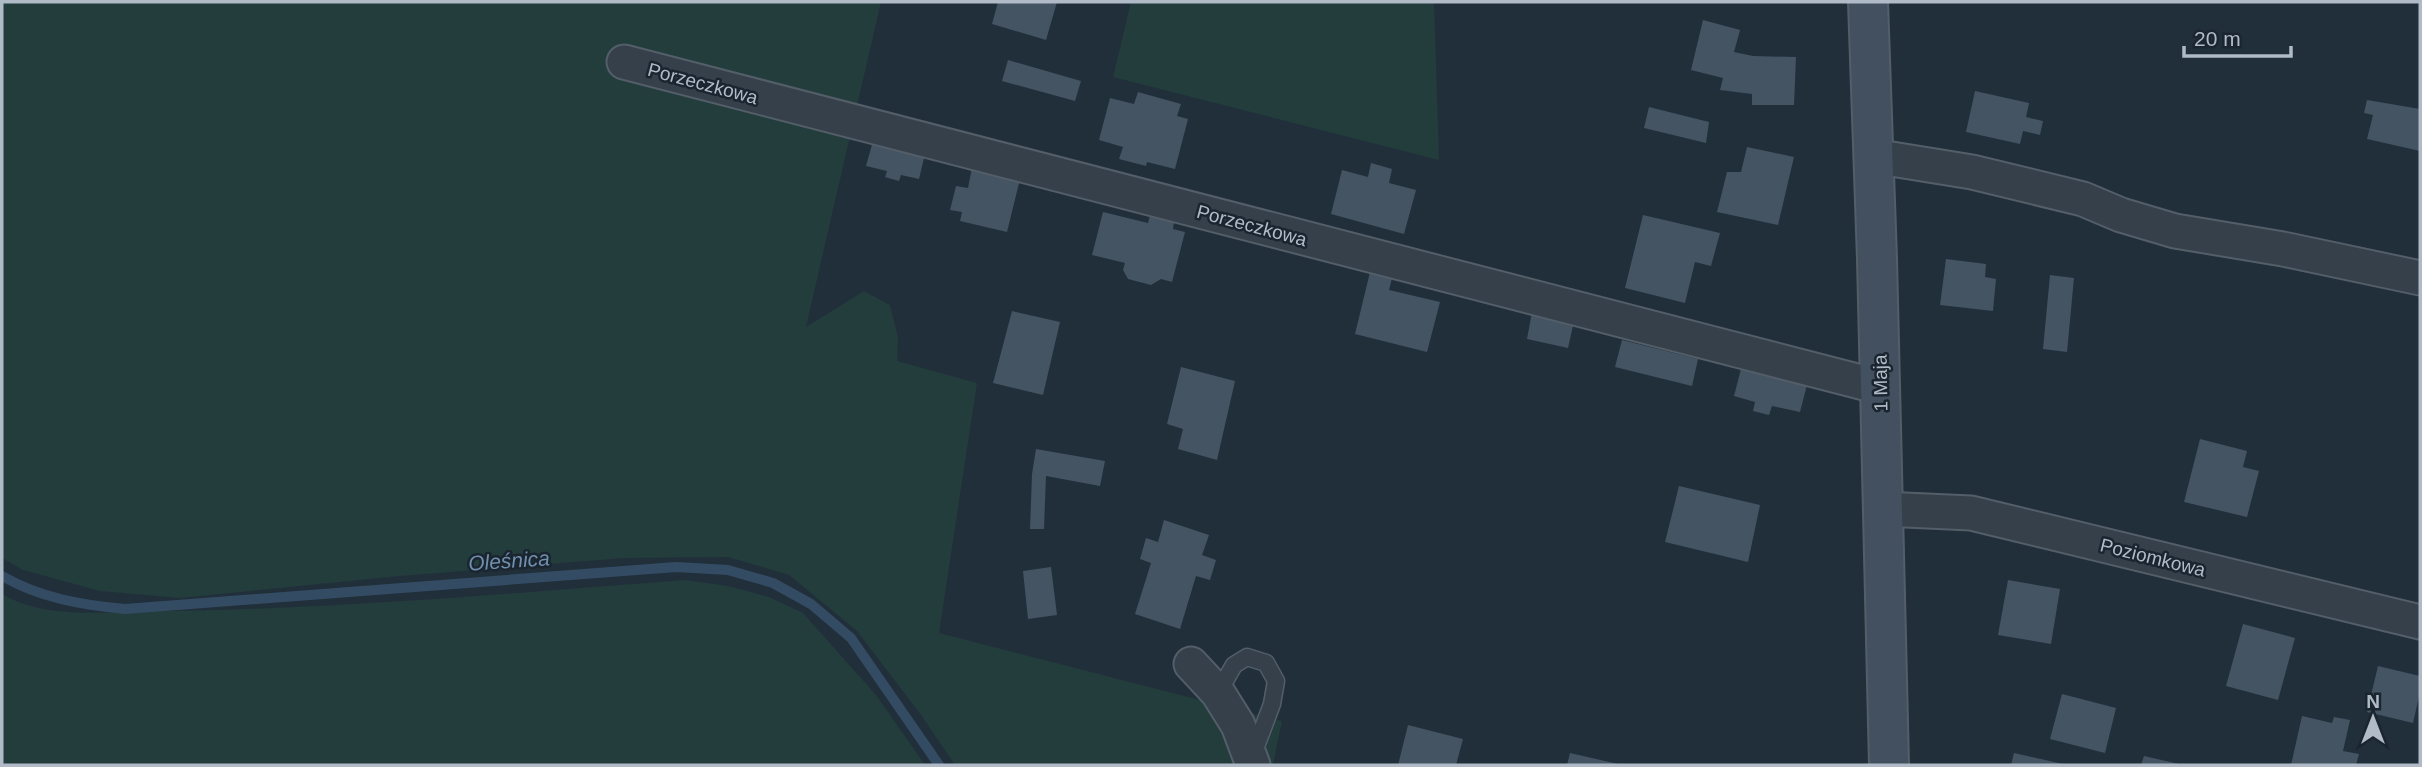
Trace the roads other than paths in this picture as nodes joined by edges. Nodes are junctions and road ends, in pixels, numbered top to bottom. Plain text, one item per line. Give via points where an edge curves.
1 (1868, 2) edge
2 (624, 62) dead end
3 (1873, 156) junction
4 (2420, 278) edge
5 (1880, 387) junction
6 (1883, 509) junction
7 (2420, 622) edge
8 (1191, 664) dead end
9 (1218, 693) junction
10 (1252, 762) edge
11 (1889, 765) edge

1 - 3 street, 1 Maja
2 - 5 street, Porzeczkowa
3 - 4 street via 1972,172 2083,199 2175,231
3 - 5 street, 1 Maja
5 - 6 street, 1 Maja
6 - 7 street, Poziomkowa via 1971,513
6 - 11 street, 1 Maja
8 - 9 street
9 - 10 street via 1238,725
9 - 10 lane via 1234,665 1247,657 1266,663 1276,681

